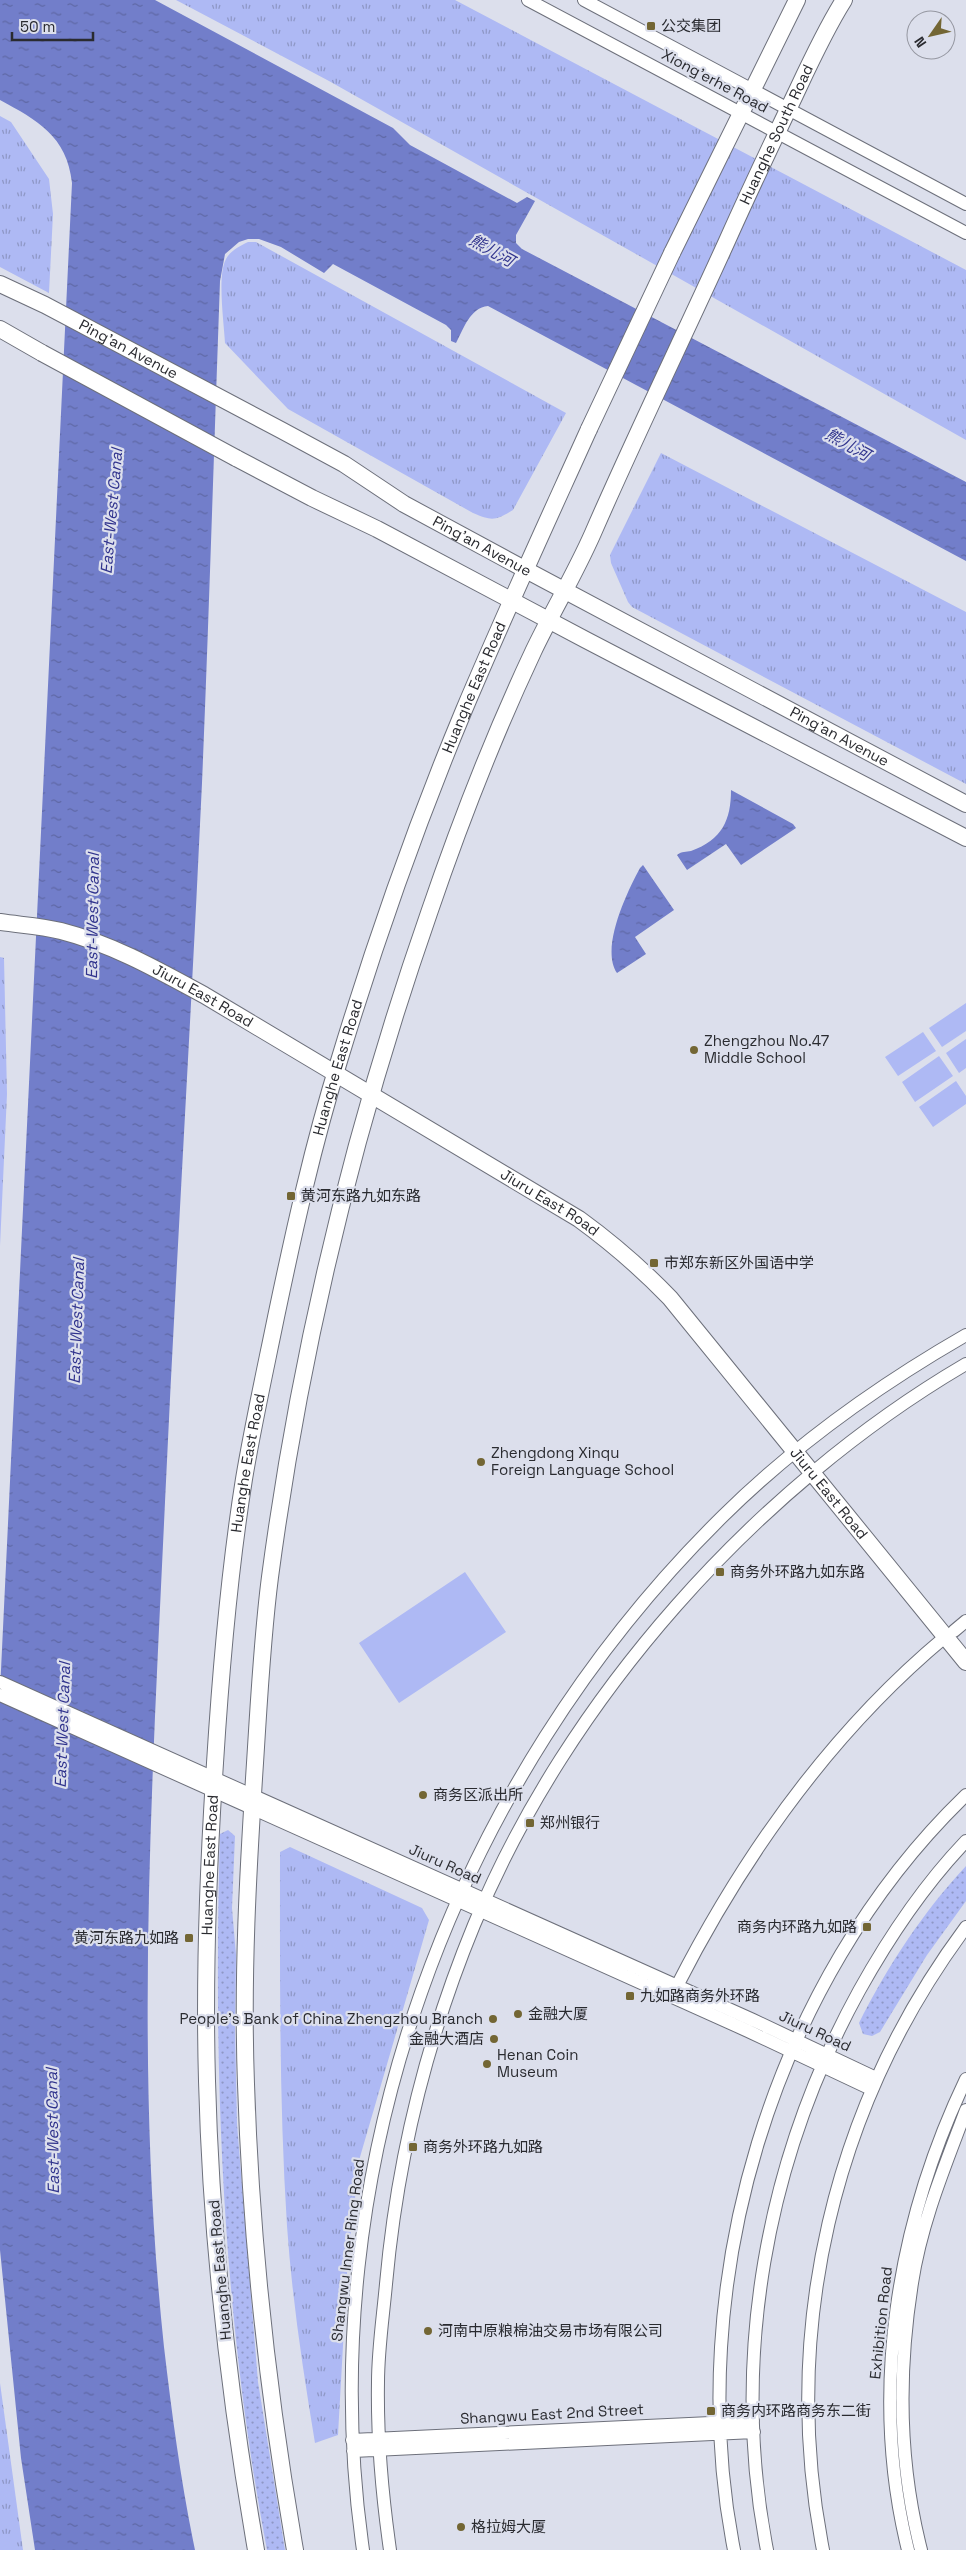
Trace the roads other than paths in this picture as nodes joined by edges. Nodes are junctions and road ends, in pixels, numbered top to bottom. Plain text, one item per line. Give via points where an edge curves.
1 (528, 0) edge
2 (584, 0) edge
3 (797, 0) edge
4 (844, 0) edge
5 (753, 90) junction
6 (788, 109) junction
7 (741, 114) junction
8 (777, 132) junction
9 (966, 204) edge
10 (966, 234) edge
11 (0, 284) edge
12 (0, 330) edge
13 (526, 570) junction
14 (564, 591) junction
15 (512, 601) junction
16 (549, 621) junction
17 (966, 804) edge
18 (966, 838) edge
19 (5, 917) edge
20 (337, 1070) junction
21 (372, 1091) junction
22 (966, 1335) edge
23 (966, 1364) edge
24 (800, 1450) junction
25 (816, 1470) junction
26 (955, 1630) edge
27 (966, 1646) edge
28 (966, 1662) edge
29 (0, 1682) edge
30 (0, 1695) edge
31 (171, 1764) junction
32 (214, 1783) junction
33 (966, 1794) edge
34 (252, 1801) junction
35 (966, 1841) edge
36 (459, 1894) junction
37 (483, 1905) junction
38 (966, 1927) edge
39 (677, 1986) junction
40 (794, 2046) junction
41 (824, 2060) junction
42 (966, 2078) edge
43 (874, 2084) junction
44 (966, 2110) edge
45 (754, 2427) junction
46 (721, 2428) junction
47 (379, 2444) junction
48 (352, 2445) junction
49 (256, 2550) edge
50 (295, 2550) edge
51 (363, 2550) edge
52 (390, 2550) edge
53 (734, 2550) edge
54 (767, 2550) edge
55 (823, 2550) edge
56 (908, 2550) edge
57 (921, 2550) edge

1 - 7 street, Xiong'erhe Road
2 - 5 street, Xiong'erhe Road
3 - 5 main road
4 - 6 main road, Huanghe South Road
5 - 6 street, Xiong'erhe Road
5 - 7 main road
6 - 8 main road, Huanghe South Road
6 - 9 street, Xiong'erhe Road
7 - 8 street, Xiong'erhe Road
7 - 13 main road, Huanghe East Road, bridge via 672,252
8 - 10 street, Xiong'erhe Road
8 - 14 main road, Huanghe South Road via 629,449 584,554
11 - 13 main road, Ping'an Avenue via 344,464 404,504
12 - 15 main road, Ping'an Avenue, bridge via 236,458
13 - 14 main road, Ping'an Avenue
13 - 15 main road, Huanghe East Road
14 - 16 main road
14 - 17 main road, Ping'an Avenue
15 - 16 main road, Ping'an Avenue
15 - 20 main road, Huanghe East Road via 463,713 407,858
16 - 18 main road, Ping'an Avenue
16 - 21 main road via 500,728 441,880
19 - 20 main road, Jiuru East Road via 60,930 123,952 212,994
20 - 21 main road, Jiuru East Road
20 - 32 main road, Huanghe East Road via 285,1274 244,1481 223,1642
21 - 24 main road, Jiuru East Road via 579,1219 622,1252 670,1298
21 - 34 main road via 326,1274 283,1488 263,1645
22 - 24 street, Shangwu Inner Ring Road via 887,1384
23 - 25 street via 902,1406
24 - 25 main road, Jiuru East Road
24 - 36 street, Shangwu Inner Ring Road via 754,1487 706,1533 612,1642 535,1751 505,1802
25 - 26 main road, Jiuru East Road
25 - 37 street via 720,1558 633,1659 558,1766
26 - 27 main road, Jiuru East Road
26 - 28 main road, Jiuru East Road
26 - 39 street via 885,1691 804,1782 744,1866
29 - 31 street, Jiuru Road
30 - 31 street, Jiuru Road
31 - 32 street, Jiuru Road
32 - 34 street, Jiuru Road
32 - 49 main road, Huanghe East Road via 208,1883 207,2084 224,2326 235,2421
33 - 40 street via 935,1826 874,1905 840,1957
34 - 36 street, Jiuru Road
34 - 50 main road via 246,1924 246,2080 253,2223 274,2416
35 - 41 street via 921,1895 891,1938 838,2029
36 - 37 street, Jiuru Road
36 - 48 street, Shangwu Inner Ring Road via 405,2038 373,2171 360,2263 351,2366
37 - 39 street, Jiuru Road
37 - 40 street, Jiuru Road
37 - 47 street via 432,2046 400,2176 379,2360
38 - 43 street via 916,2001
39 - 40 street, Jiuru Road
40 - 41 street, Jiuru Road
40 - 46 street via 758,2145 735,2234 724,2311
41 - 43 street, Jiuru Road
41 - 45 street via 789,2155 768,2240 757,2314
42 - 56 street, Exhibition Road via 930,2168 900,2281 892,2364 892,2428 896,2483
43 - 55 street via 831,2208 811,2320 808,2434
44 - 57 street, Exhibition Road via 931,2206 908,2317 904,2428 908,2482
45 - 46 street, Shangwu East 2nd Street
45 - 54 street via 760,2515
46 - 47 street, Shangwu East 2nd Street
46 - 53 street via 728,2519
47 - 48 street, Shangwu East 2nd Street
47 - 52 street
48 - 51 street, Shangwu Inner Ring Road

